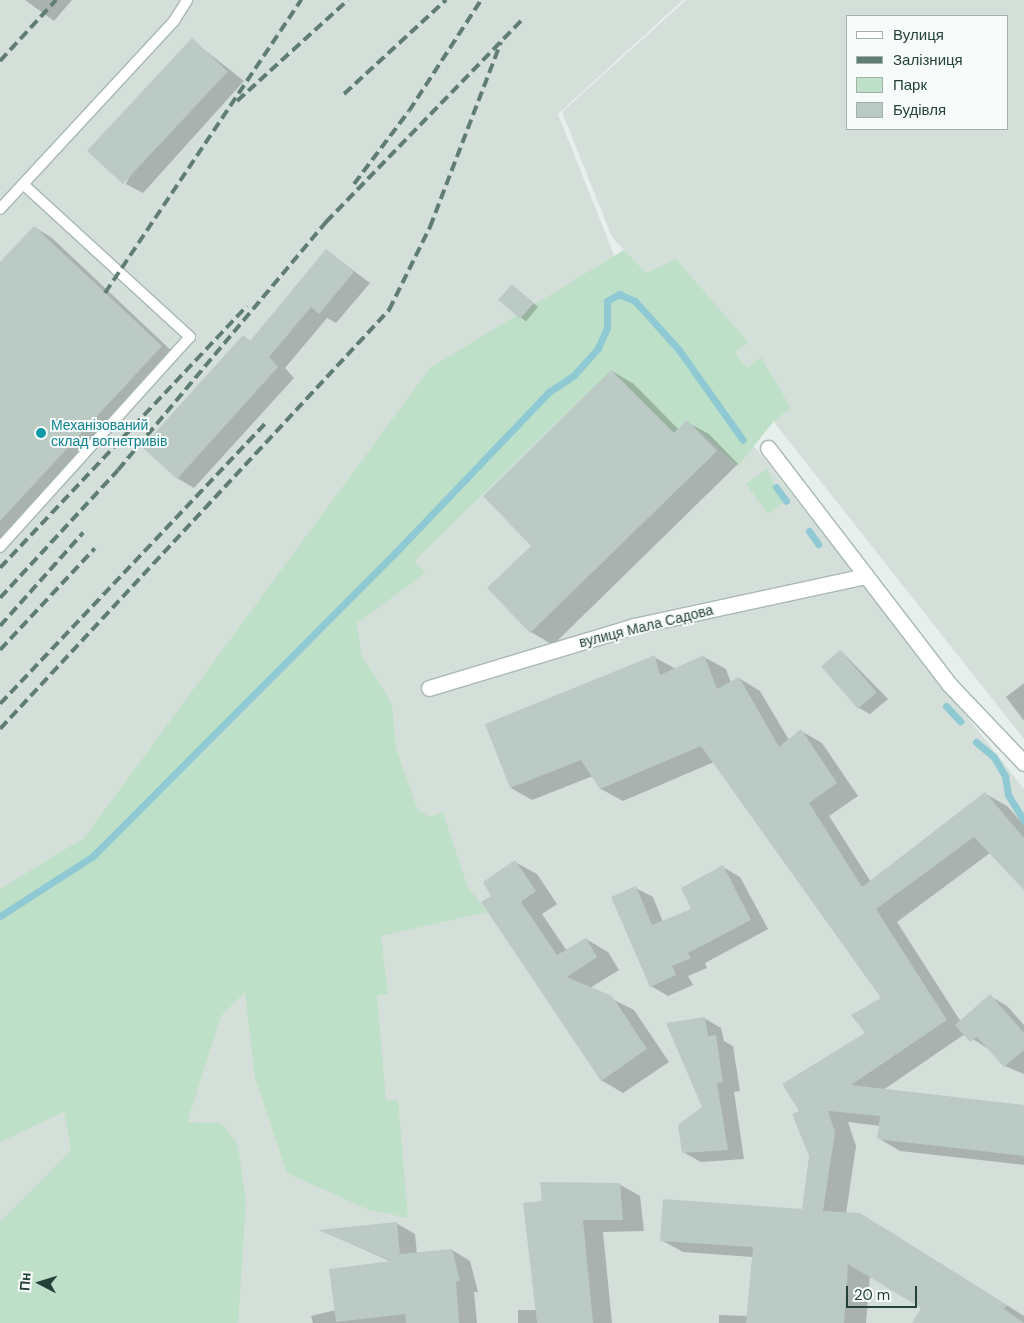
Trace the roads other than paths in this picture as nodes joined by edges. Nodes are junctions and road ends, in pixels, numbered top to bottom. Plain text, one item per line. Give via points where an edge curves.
1 (187, 0) edge
2 (23, 184) junction
3 (0, 209) edge
4 (768, 448) dead end
5 (0, 547) edge
6 (866, 576) junction
7 (429, 688) dead end
8 (1024, 763) edge

1 - 2 lane via 174,21
2 - 3 lane
2 - 5 lane via 190,337
4 - 6 street
6 - 7 street, вулиця Мала Садова via 634,626
6 - 8 street via 949,684

